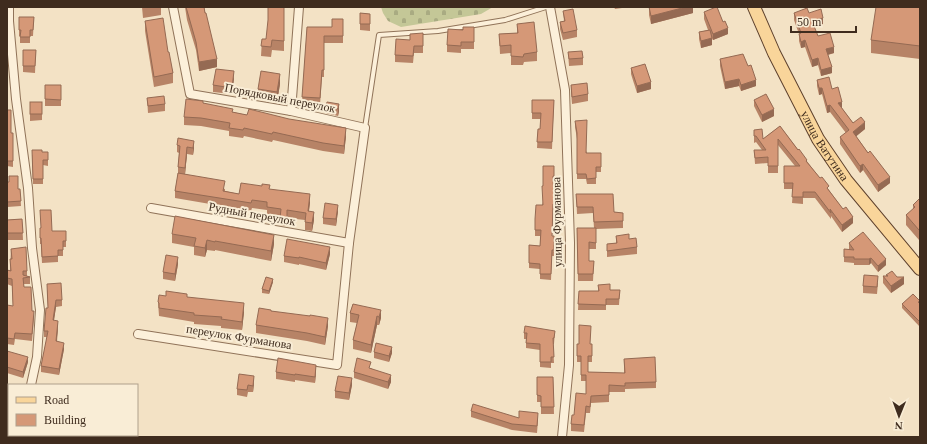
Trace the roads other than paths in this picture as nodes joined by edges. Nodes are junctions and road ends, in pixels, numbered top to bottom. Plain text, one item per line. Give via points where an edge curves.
1 (9, 7) edge
2 (173, 7) edge
3 (299, 7) edge
4 (546, 7) edge
5 (550, 7) edge
6 (754, 7) edge
7 (291, 111) junction
8 (364, 128) junction
9 (151, 208) dead end
10 (349, 243) junction
11 (920, 270) edge
12 (138, 334) dead end
13 (31, 384) edge
14 (562, 437) edge

1 - 13 street via 8,21 40,310 37,357
2 - 7 street, Порядковый переулок via 190,94
3 - 7 street
4 - 8 lane via 505,20 438,31 379,35
5 - 14 street, улица Фурманова via 565,90 570,235 569,365
6 - 11 main road, улица Ватутина via 774,53 818,139 846,180
7 - 8 street, Порядковый переулок
8 - 10 street
9 - 10 street, Рудный переулок
10 - 12 street, переулок Фурманова via 336,365

